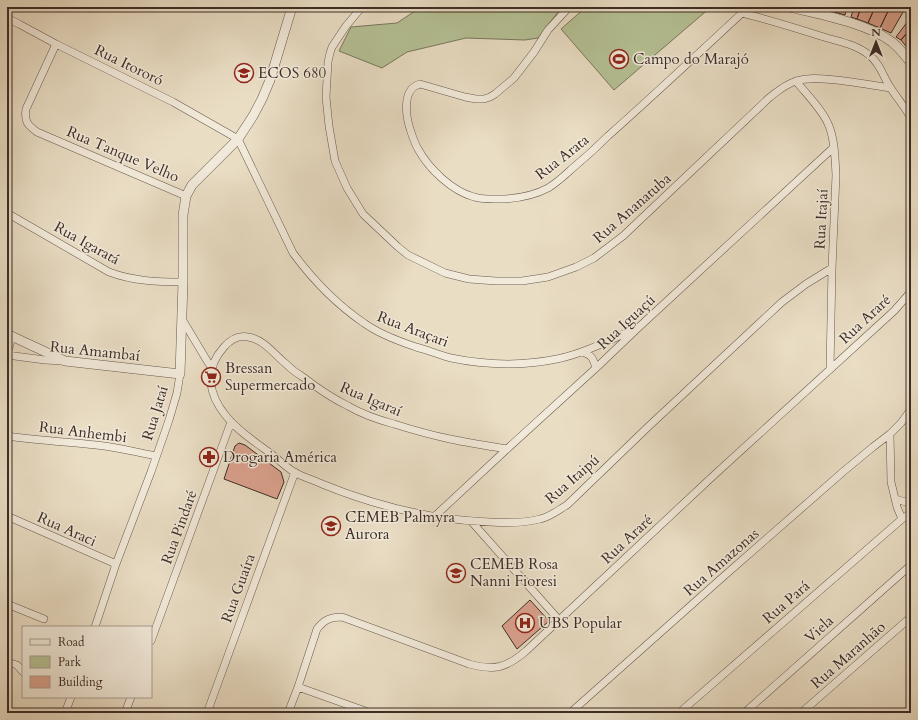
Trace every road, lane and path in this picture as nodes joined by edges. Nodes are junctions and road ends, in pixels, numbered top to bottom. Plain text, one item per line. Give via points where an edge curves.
1 (292, 7) edge
2 (362, 7) edge
3 (569, 7) edge
4 (789, 7) edge
5 (740, 10) edge
6 (7, 18) edge
7 (56, 44) junction
8 (911, 63) edge
9 (796, 81) junction
10 (890, 88) junction
11 (911, 118) edge
12 (238, 139) junction
13 (834, 147) junction
14 (186, 196) junction
15 (7, 214) edge
16 (832, 268) junction
17 (183, 282) junction
18 (911, 290) edge
19 (182, 320) junction
20 (639, 327) junction
21 (9, 335) edge
22 (582, 352) junction
23 (7, 353) edge
24 (65, 362) junction
25 (596, 368) junction
26 (212, 369) junction
27 (830, 369) junction
28 (180, 374) junction
29 (911, 409) edge
30 (231, 422) junction
31 (890, 434) junction
32 (7, 436) edge
33 (507, 449) junction
34 (156, 456) junction
35 (295, 472) junction
36 (895, 499) junction
37 (911, 502) edge
38 (911, 513) edge
39 (7, 516) edge
40 (435, 516) junction
41 (902, 519) junction
42 (471, 521) junction
43 (116, 564) junction
44 (911, 565) edge
45 (7, 604) edge
46 (911, 617) edge
47 (44, 619) dead end
48 (559, 620) junction
49 (95, 626) edge
50 (152, 638) edge
51 (7, 662) edge
52 (22, 671) edge
53 (298, 687) junction
54 (71, 698) edge
55 (131, 698) edge
56 (65, 713) edge
57 (125, 713) edge
58 (207, 713) edge
59 (288, 713) edge
60 (371, 713) edge
61 (570, 713) edge
62 (679, 713) edge
63 (744, 713) edge
64 (801, 713) edge

1 - 12 street, Rua Tanque Velho via 266,90
2 - 9 street, Rua Ananatuba via 332,47 328,62 326,97 335,161 347,188 363,214 398,247 446,273 469,279 522,281 548,277 594,258 623,236 770,98
3 - 5 street, Rua Arata via 548,30 514,78 490,97 465,97 420,84 411,91 406,104 410,129 418,149 429,166 454,188 474,197 493,199 516,198 549,188 655,95
4 - 8 street via 839,19 878,34 900,49
5 - 10 street via 860,49 879,65
6 - 7 street, Rua Itororó
7 - 12 street, Rua Itororó via 173,102
7 - 14 street, Rua Tanque Velho via 26,109 25,116 29,126 37,132
9 - 10 street, Rua Ananatuba via 818,79
9 - 13 street, Rua Itajaí via 824,115
10 - 11 street
12 - 14 street, Rua Tanque Velho via 192,185
12 - 22 street, Rua Araçari via 294,253 324,290 365,324 404,343 450,358 479,362 532,363
13 - 16 street, Rua Itajaí via 836,175
13 - 20 street, Rua Iguaçú
14 - 17 street, Rua Jataí via 183,215
15 - 17 street, Rua Igaratá via 109,272 152,282
16 - 27 street, Rua Itajaí
16 - 42 street, Rua Itaipú via 782,302 567,505 554,514 540,519 503,523
17 - 19 street, Rua Jataí
18 - 27 street, Rua Araré via 894,311
19 - 26 street
19 - 28 street, Rua Jataí
20 - 22 street, Rua Araçari
20 - 25 street, Rua Iguaçú
21 - 23 street via 10,345
21 - 24 street
22 - 25 street via 591,356
23 - 24 street, Rua Amambaí
24 - 28 street, Rua Amambaí
25 - 33 street, Rua Iguaçú
26 - 30 street, Rua Itaipú via 215,400
26 - 33 street, Rua Igaraí via 215,358 228,342 242,336 250,337 267,346 304,378 349,407 417,432
27 - 48 street, Rua Araré
28 - 34 street, Rua Jataí via 177,393
29 - 31 street, Rua Amazonas
30 - 35 street, Rua Itaipú
30 - 50 street, Rua Pindaré
31 - 36 street via 891,482
31 - 61 street, Rua Amazonas via 844,471
32 - 34 street, Rua Anhembi via 97,445
33 - 40 street, Rua Iguaçú
34 - 43 street, Rua Jataí
35 - 40 street, Rua Itaipú via 362,499
35 - 58 street, Rua Guaíra
36 - 37 street
36 - 41 street
38 - 41 street, Rua Pará
39 - 43 street, Rua Araci
40 - 42 street, Rua Itaipú
41 - 62 street, Rua Pará
42 - 48 street
43 - 49 street, Rua Jataí
44 - 63 street, Viela
45 - 47 street
46 - 64 street, Rua Maranhão
48 - 53 street, Rua Araré via 516,660 495,668 482,668 342,617 328,619 317,629
51 - 52 street via 17,665
53 - 59 street
53 - 60 street
54 - 56 street
55 - 57 street

